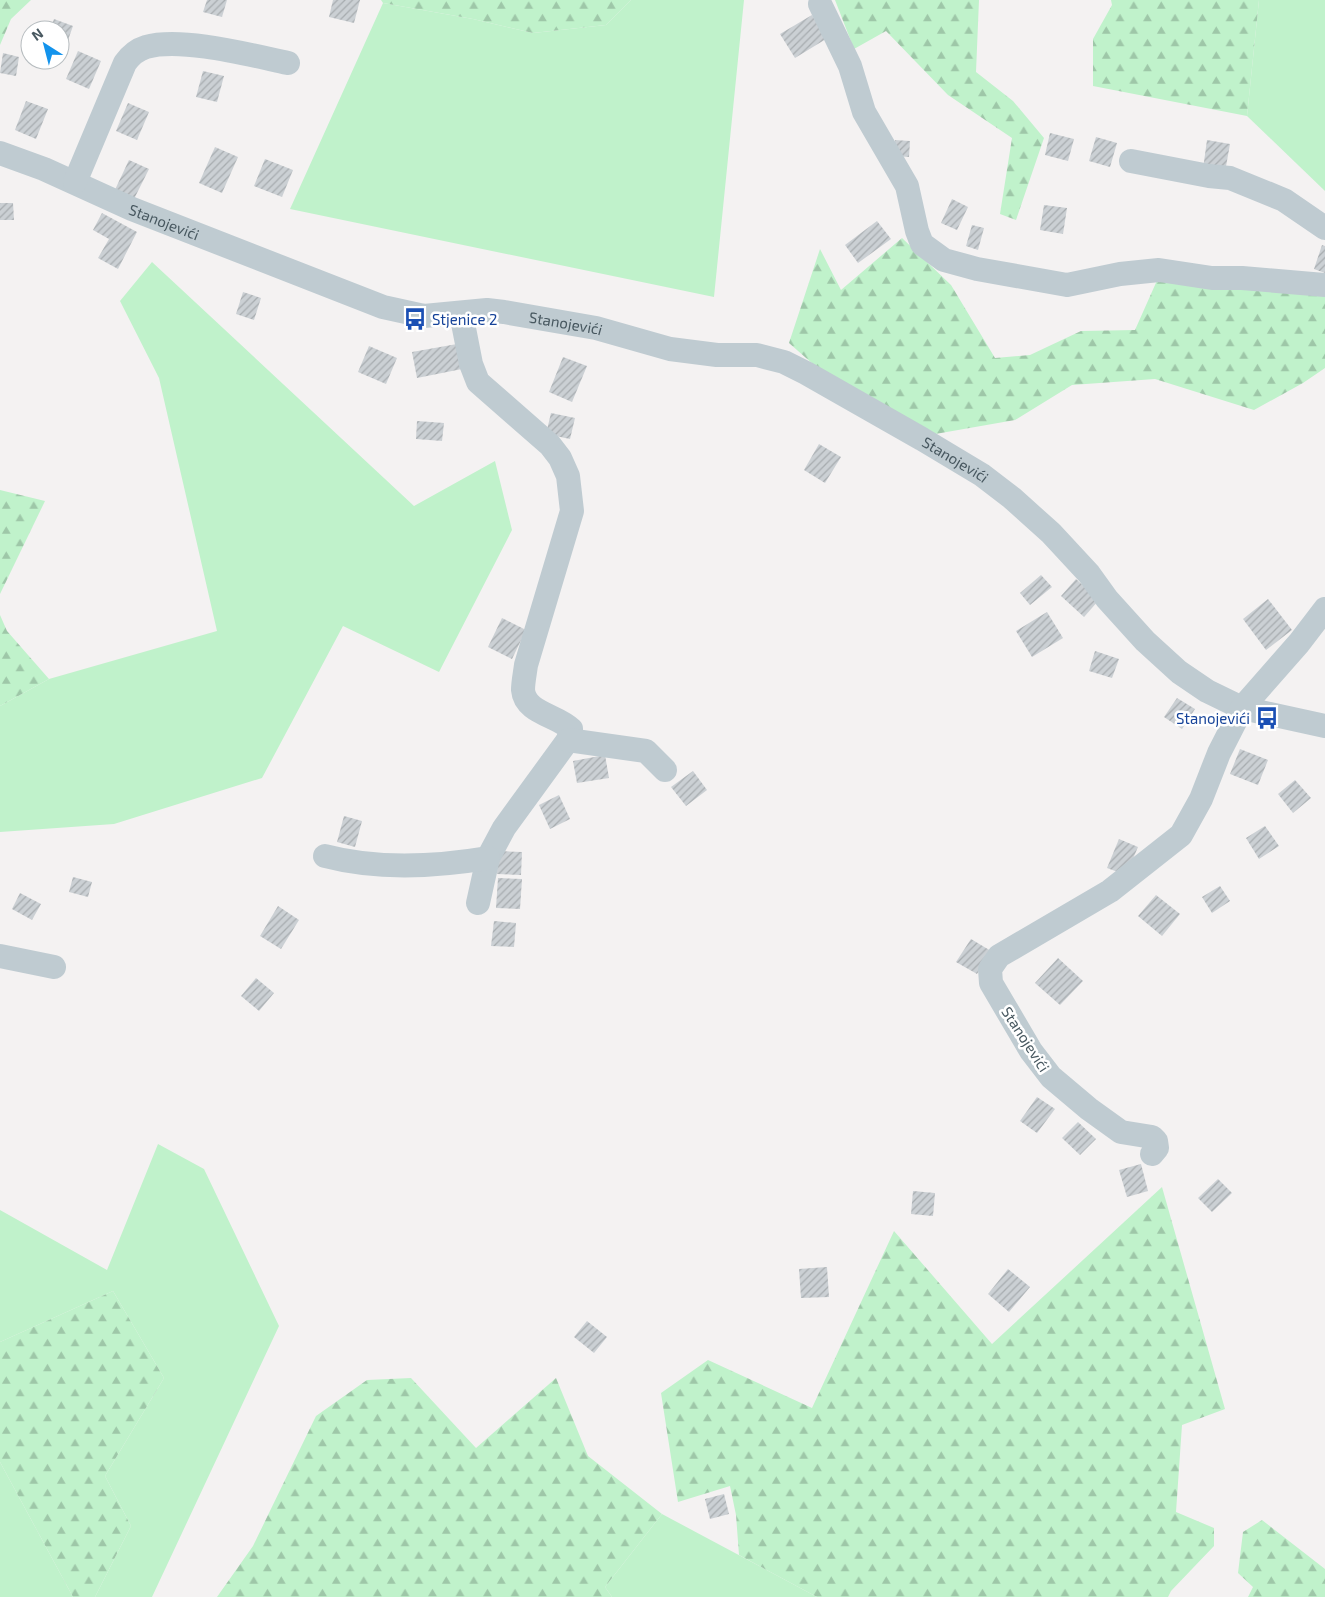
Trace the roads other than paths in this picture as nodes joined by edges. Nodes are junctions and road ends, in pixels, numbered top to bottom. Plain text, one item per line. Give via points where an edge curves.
1 (820, 4) dead end
2 (288, 62) dead end
3 (0, 153) edge
4 (1131, 161) dead end
5 (75, 182) junction
6 (1325, 228) edge
7 (1325, 285) edge
8 (461, 312) junction
9 (1325, 609) edge
10 (1242, 708) junction
11 (1325, 726) edge
12 (568, 740) junction
13 (666, 770) dead end
14 (325, 856) dead end
15 (488, 858) junction
16 (478, 903) dead end
17 (0, 956) edge
18 (54, 967) dead end
19 (1152, 1154) dead end

1 - 7 street via 850,66 864,112 907,186 922,244 944,260 1067,285 1159,270 1212,278
2 - 5 street via 197,46 145,47 132,54 125,63
3 - 5 street, Stanojevići
4 - 6 street via 1230,178 1284,200
5 - 8 street, Stanojevići via 132,209 383,307 424,316
8 - 10 street, Stanojevići via 486,310 551,319 670,349 717,355 757,355 784,362 806,373 982,475 1012,498 1083,567 1145,641 1179,672
8 - 12 street via 471,364 478,382 550,445 568,476 572,511 526,665 523,691 528,703 536,710 565,723 570,730
9 - 10 street
10 - 11 street
10 - 19 street, Stanojevići via 1181,835 1110,891 999,956 990,969 991,983 1051,1078 1121,1132 1152,1137 1157,1148
12 - 13 street via 646,750
12 - 15 street via 504,828
14 - 15 street via 348,862 401,866 451,864
15 - 16 street
17 - 18 street

